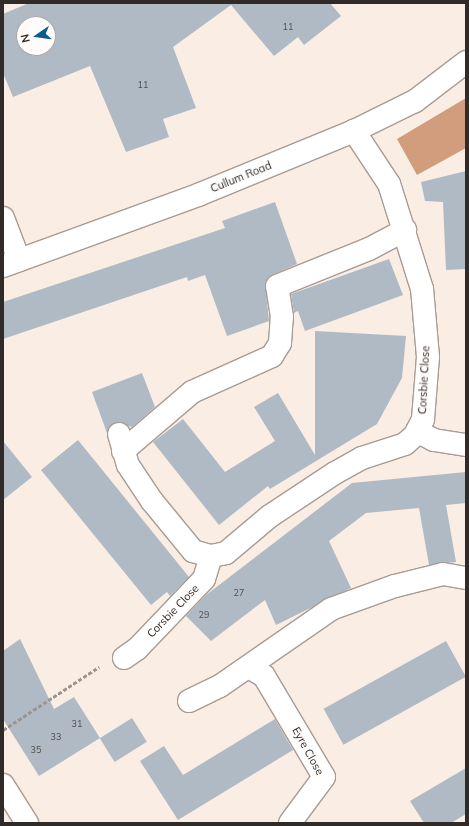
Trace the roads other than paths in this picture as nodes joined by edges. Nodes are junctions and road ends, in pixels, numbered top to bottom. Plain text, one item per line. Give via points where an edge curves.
1 (466, 62) edge
2 (354, 131) junction
3 (3, 218) edge
4 (404, 230) junction
5 (11, 263) edge
6 (418, 431) junction
7 (466, 445) edge
8 (211, 556) junction
9 (466, 578) edge
10 (124, 658) road end
11 (256, 671) junction
12 (189, 701) dead end
13 (3, 785) edge
14 (28, 823) edge
15 (290, 823) edge

1 - 2 street, Cullum Road via 415,101
2 - 4 street, Corsbie Close via 389,184
2 - 5 street, Cullum Road via 198,195
3 - 5 street
4 - 6 street, Corsbie Close via 422,289 428,357 423,419
4 - 8 street via 369,249 277,286 282,317 280,343 272,356 192,392 121,442 128,465 152,500 193,551
6 - 7 street via 434,440
6 - 8 street via 405,444 362,458 335,474 270,516 226,553
8 - 10 street, Corsbie Close via 204,579 137,649
9 - 11 street via 443,574 395,586 331,609
11 - 12 street
11 - 15 street, Eyre Close via 324,777
13 - 14 street

